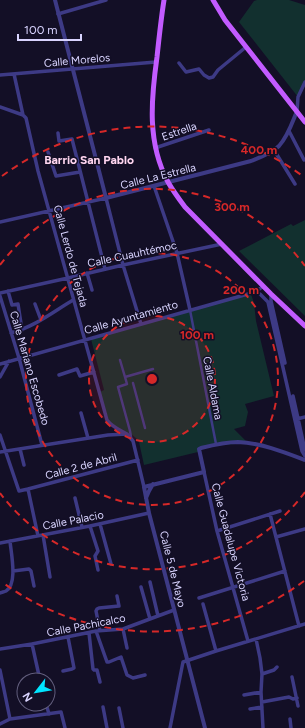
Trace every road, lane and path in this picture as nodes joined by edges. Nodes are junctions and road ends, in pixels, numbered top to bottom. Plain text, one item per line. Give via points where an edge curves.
1 (55, 0) edge
2 (106, 0) edge
3 (164, 0) edge
4 (213, 0) edge
5 (58, 14) junction
6 (246, 47) junction
7 (156, 62) junction
8 (179, 62) dead end
9 (73, 69) junction
10 (14, 74) junction
11 (0, 75) edge
12 (305, 82) edge
13 (0, 107) edge
14 (297, 111) junction
15 (23, 115) junction
16 (305, 122) edge
17 (209, 130) dead end
18 (289, 131) junction
19 (58, 133) dead end
20 (156, 148) junction
21 (274, 150) junction
22 (48, 152) dead end
23 (304, 160) dead end
24 (80, 172) junction
25 (168, 182) junction
26 (295, 184) dead end
27 (154, 186) junction
28 (106, 198) junction
29 (88, 203) junction
30 (50, 211) junction
31 (0, 222) edge
32 (222, 244) junction
33 (177, 253) junction
34 (123, 265) junction
35 (105, 269) junction
36 (87, 273) junction
37 (76, 276) junction
38 (68, 278) junction
39 (262, 284) junction
40 (79, 290) dead end
41 (92, 290) dead end
42 (8, 291) junction
43 (255, 292) junction
44 (0, 294) edge
45 (271, 294) junction
46 (73, 300) junction
47 (35, 304) dead end
48 (190, 310) junction
49 (41, 320) junction
50 (142, 324) junction
51 (305, 326) edge
52 (22, 330) junction
53 (11, 333) junction
54 (85, 340) junction
55 (19, 358) junction
56 (120, 360) dead end
57 (9, 361) junction
58 (0, 364) edge
59 (153, 369) dead end
60 (94, 372) junction
61 (58, 375) dead end
62 (125, 377) junction
63 (0, 378) edge
64 (127, 384) junction
65 (81, 413) dead end
66 (305, 417) edge
67 (297, 419) junction
68 (305, 427) edge
69 (145, 428) dead end
70 (300, 430) junction
71 (127, 434) junction
72 (0, 435) edge
73 (88, 438) junction
74 (131, 438) junction
75 (42, 445) junction
76 (216, 445) junction
77 (20, 449) junction
78 (305, 450) edge
79 (0, 452) edge
80 (6, 452) junction
81 (305, 455) edge
82 (138, 460) junction
83 (305, 460) edge
84 (24, 465) dead end
85 (204, 472) junction
86 (153, 484) junction
87 (144, 487) junction
88 (28, 489) junction
89 (75, 498) dead end
90 (146, 498) junction
91 (280, 511) dead end
92 (149, 513) junction
93 (270, 514) junction
94 (100, 524) junction
95 (90, 526) junction
96 (82, 527) junction
97 (305, 529) edge
98 (217, 531) junction
99 (43, 535) junction
100 (38, 536) junction
101 (276, 537) junction
102 (10, 541) junction
103 (0, 543) edge
104 (111, 564) dead end
105 (98, 570) dead end
106 (13, 571) junction
107 (285, 571) junction
108 (50, 577) dead end
109 (150, 582) dead end
110 (34, 586) dead end
111 (141, 587) dead end
112 (233, 587) junction
113 (0, 593) edge
114 (117, 596) dead end
115 (199, 598) dead end
116 (202, 604) dead end
117 (174, 610) junction
118 (158, 616) junction
119 (150, 619) junction
120 (305, 624) edge
121 (299, 626) junction
122 (123, 629) junction
123 (96, 631) junction
124 (100, 631) junction
125 (89, 633) junction
126 (68, 637) junction
127 (256, 639) junction
128 (248, 641) junction
129 (32, 644) junction
130 (127, 648) dead end
131 (0, 649) edge
132 (216, 651) junction
133 (187, 661) junction
134 (277, 667) dead end
135 (0, 670) edge
136 (63, 671) dead end
137 (38, 672) edge
138 (262, 674) junction
139 (145, 676) dead end
140 (292, 677) dead end
141 (100, 682) dead end
142 (261, 692) junction
143 (244, 695) dead end
144 (297, 698) junction
145 (262, 702) junction
146 (298, 706) dead end
147 (103, 707) dead end
148 (119, 708) dead end
149 (262, 708) junction
150 (250, 709) dead end
151 (48, 714) joint
152 (10, 719) junction
153 (290, 719) dead end
154 (1, 725) edge
155 (65, 728) edge
156 (108, 728) edge
157 (123, 728) edge
158 (170, 728) edge
159 (204, 728) edge
160 (263, 728) edge
161 (291, 728) edge

1 - 5 street
2 - 5 street
3 - 7 main road
4 - 6 main road
5 - 9 street
6 - 8 street via 209,78 199,69 186,72
6 - 14 main road
7 - 9 street, Calle Morelos
7 - 20 main road via 151,111
9 - 10 street, Calle Morelos
9 - 28 street
10 - 11 street, Calle Morelos
10 - 15 street, Calle Lerdo de Tejada
12 - 14 street via 298,97
13 - 15 street
14 - 16 main road
14 - 18 street, Calle La Estrella
15 - 30 street, Calle Lerdo de Tejada via 26,118
17 - 20 street, Estrella
18 - 21 street, Calle La Estrella
18 - 23 street
19 - 24 street via 59,141 72,139
20 - 25 main road
21 - 25 street, Calle La Estrella via 251,161
21 - 26 street
22 - 24 street via 56,176
24 - 29 street
25 - 27 street, Calle La Estrella
25 - 32 main road via 185,207
27 - 28 street, Calle La Estrella
27 - 33 street
28 - 29 street, Calle La Estrella
28 - 34 street
29 - 30 street, Calle La Estrella
29 - 35 street
30 - 31 street, Calle La Estrella
30 - 38 street, Calle Lerdo de Tejada
32 - 33 street, Calle Cuauhtémoc
32 - 39 main road
33 - 34 street, Calle Cuauhtémoc
33 - 48 street
34 - 35 street, Calle Cuauhtémoc
34 - 50 street
35 - 36 street, Calle Cuauhtémoc
36 - 37 street, Calle Cuauhtémoc
36 - 41 street
37 - 38 street, Calle Cuauhtémoc
37 - 40 street
38 - 42 street, Calle Cuauhtémoc
38 - 46 street, Calle Lerdo de Tejada
39 - 43 street
39 - 45 main road
42 - 44 street, Calle Cuauhtémoc
42 - 52 street via 12,305 18,304
43 - 48 street, Calle Ayuntamiento
43 - 67 street via 268,302
44 - 53 street, Calle Mariano Escobedo
45 - 51 main road
45 - 67 street
46 - 49 street
46 - 54 street, Calle Lerdo de Tejada
47 - 49 street
48 - 50 street, Calle Ayuntamiento
48 - 76 street, Calle Aldama
49 - 52 street
50 - 54 street, Calle Ayuntamiento
52 - 53 street
53 - 55 street, Calle Mariano Escobedo
54 - 55 street, Calle Ayuntamiento
54 - 60 street, Calle Lerdo de Tejada
55 - 57 street, Calle Ayuntamiento
55 - 75 street, Calle Mariano Escobedo
56 - 62 street
57 - 58 street, Calle Ayuntamiento
57 - 63 street
59 - 62 street
60 - 61 street via 80,376 77,369
60 - 71 street, Calle Lerdo de Tejada via 110,424
62 - 64 street
64 - 69 street via 134,382
64 - 74 street via 118,387
65 - 73 street
66 - 67 street
67 - 70 street
67 - 81 street via 302,451
68 - 70 street
70 - 78 street
71 - 73 street
71 - 74 street, Calle 5 de Mayo
72 - 80 street
73 - 75 street
74 - 82 street, Calle 5 de Mayo
75 - 77 street
76 - 83 street via 238,442 278,450
76 - 85 street, Calle Guadalupe Victoria via 199,449
77 - 80 street
77 - 84 street
79 - 80 street
80 - 88 street via 19,491
82 - 87 street, Calle 5 de Mayo
82 - 88 street, Calle 2 de Abril
85 - 86 street
85 - 98 street, Calle Guadalupe Victoria
86 - 87 street
86 - 90 street
87 - 90 street, Calle 5 de Mayo
88 - 100 street
89 - 96 street
90 - 92 street, Calle 5 de Mayo
91 - 93 street
92 - 94 street, Calle Palacio
92 - 117 street, Calle 5 de Mayo
93 - 98 street
93 - 101 street
94 - 95 street, Calle Palacio
94 - 104 street
95 - 96 street, Calle Palacio
95 - 105 street via 98,551 95,556
96 - 99 street, Calle Palacio
97 - 101 street
98 - 112 street, Calle Guadalupe Victoria
99 - 100 street, Calle Palacio
99 - 108 street
100 - 102 street, Calle Palacio
101 - 107 street
102 - 103 street, Calle Palacio
102 - 106 street
106 - 110 street via 29,569
106 - 113 street via 11,585
107 - 112 street
107 - 121 street
109 - 118 street
111 - 119 street
112 - 115 street
112 - 128 street, Calle Guadalupe Victoria
114 - 124 street via 119,606 99,608 96,611
116 - 132 street
117 - 118 street, Calle Pachicalco
117 - 133 street, Calle 5 de Mayo
118 - 119 street, Calle Pachicalco
119 - 122 street, Calle Pachicalco
120 - 121 street
121 - 127 street
122 - 124 street, Calle Pachicalco
122 - 130 street
123 - 124 street, Calle Pachicalco
123 - 125 street, Calle Pachicalco
123 - 139 street via 107,662 121,658 127,675 133,678
125 - 126 street, Calle Pachicalco
125 - 141 street via 93,669 97,669
126 - 129 street, Calle Pachicalco
126 - 136 street via 74,668
127 - 128 street
127 - 138 street
128 - 132 street
129 - 131 street, Calle Pachicalco
129 - 137 street
132 - 133 street
133 - 158 street via 183,662
133 - 159 street, Calle 5 de Mayo
134 - 138 street
135 - 152 street
138 - 142 street
140 - 144 street
142 - 143 street
142 - 145 street
144 - 145 street
144 - 146 street
145 - 149 street
147 - 156 street
148 - 157 street
149 - 150 street
149 - 160 street
151 - 152 street
151 - 155 street via 61,712
152 - 154 street
153 - 161 street

